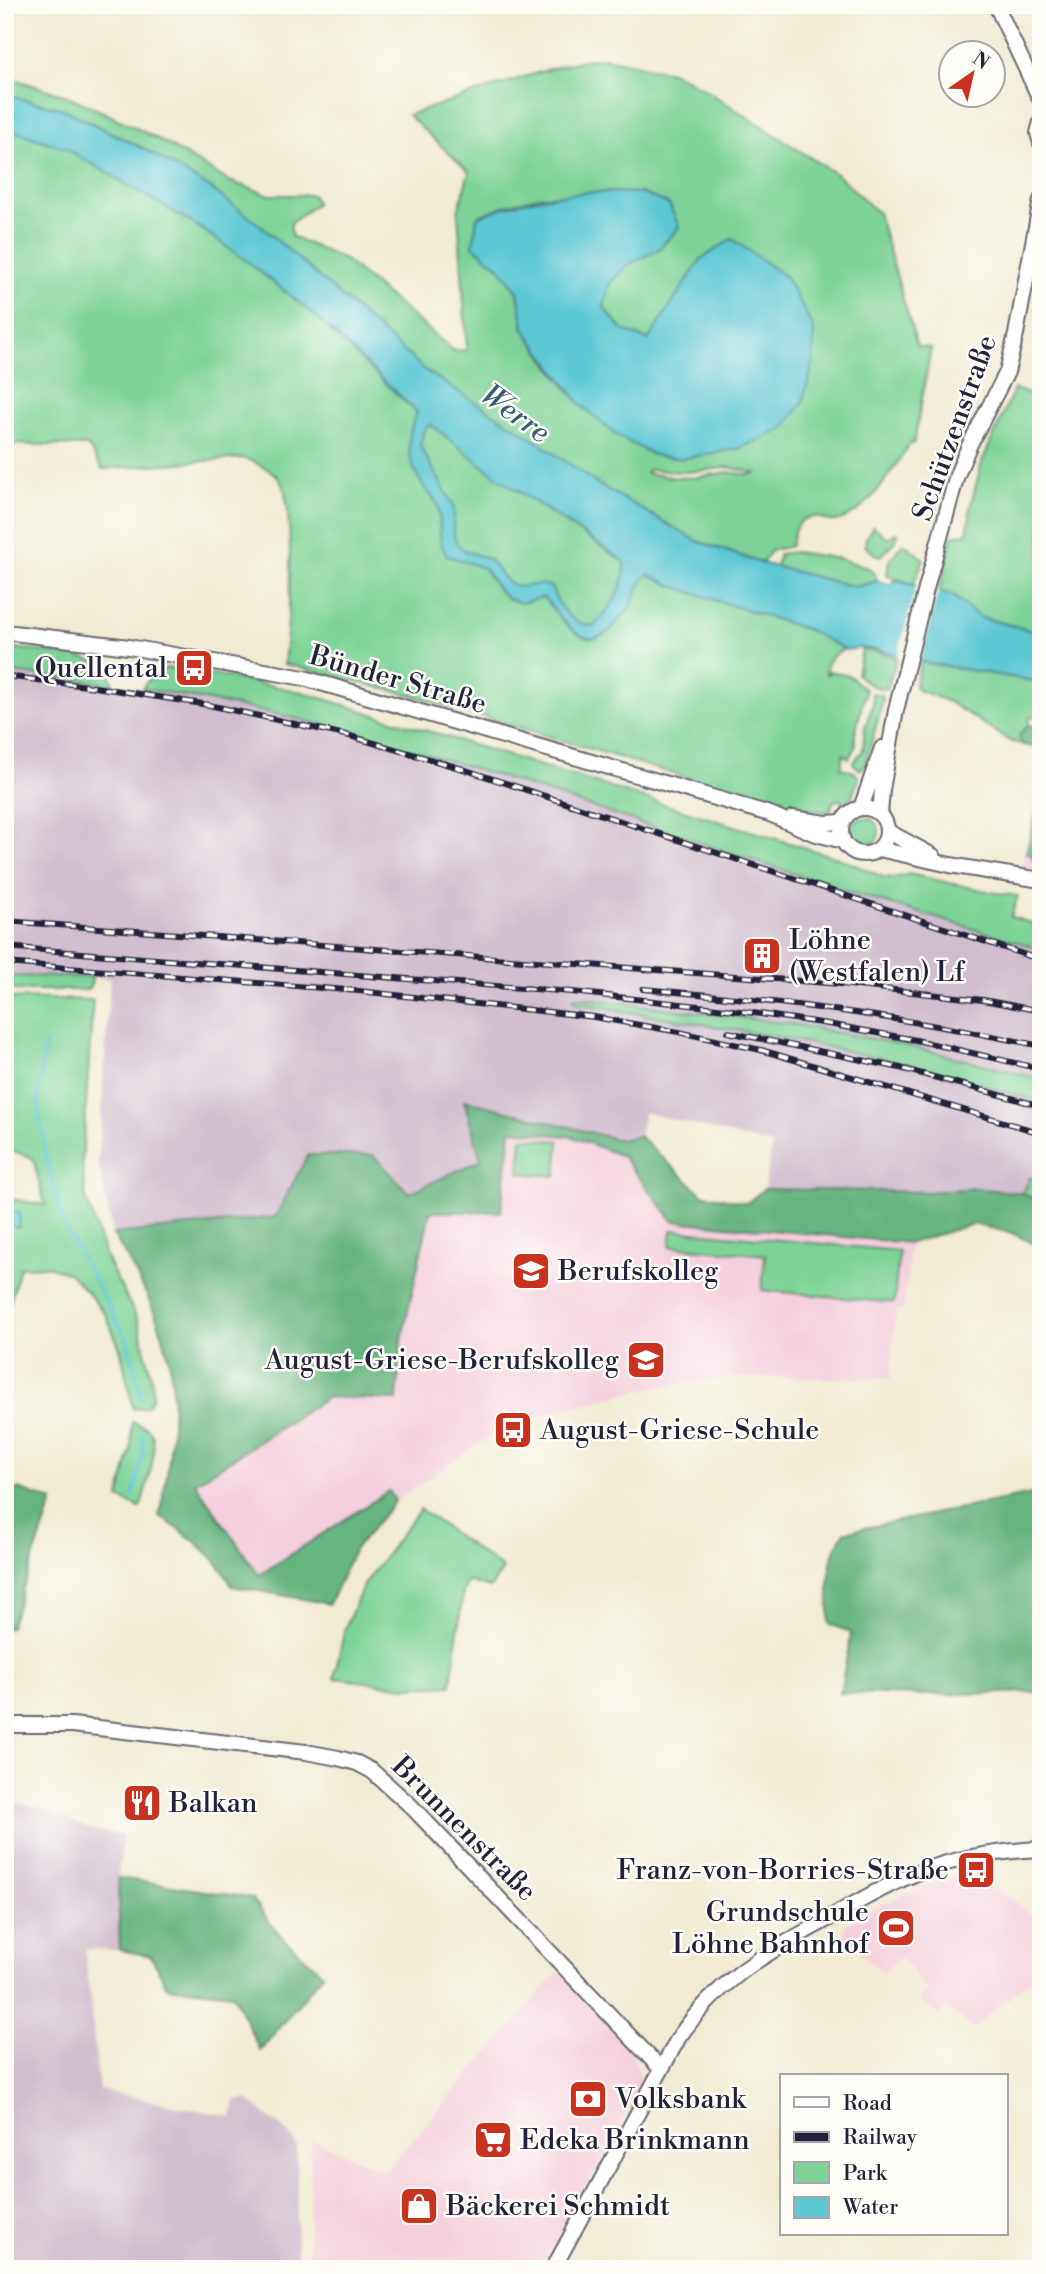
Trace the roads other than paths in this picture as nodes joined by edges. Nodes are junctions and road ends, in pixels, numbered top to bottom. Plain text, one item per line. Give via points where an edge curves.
1 (996, 5) edge
2 (1041, 101) edge
3 (1041, 122) edge
4 (1041, 143) edge
5 (1041, 200) edge
6 (5, 632) edge
7 (896, 710) junction
8 (861, 808) junction
9 (770, 814) junction
10 (880, 814) junction
11 (843, 822) junction
12 (887, 831) junction
13 (843, 841) junction
14 (879, 849) junction
15 (950, 865) junction
16 (1041, 880) edge
17 (5, 1726) edge
18 (1041, 1849) edge
19 (661, 2069) junction
20 (553, 2269) edge

1 - 2 main road
3 - 4 main road
5 - 7 main road, Schützenstraße via 1007,372 957,475
6 - 9 main road, Bünder Straße via 129,647 304,678
7 - 8 main road, Schützenstraße
7 - 10 main road, Schützenstraße
8 - 10 main road
8 - 11 main road
9 - 11 main road
9 - 13 main road
10 - 12 main road
11 - 13 main road
12 - 14 main road
12 - 15 main road
13 - 14 main road via 863,854
14 - 15 main road
15 - 16 main road
17 - 19 main road, Brunnenstraße via 86,1727 306,1752 364,1767 411,1805
18 - 19 main road via 979,1856 924,1870 783,1943 740,1971 704,2003
19 - 20 main road

